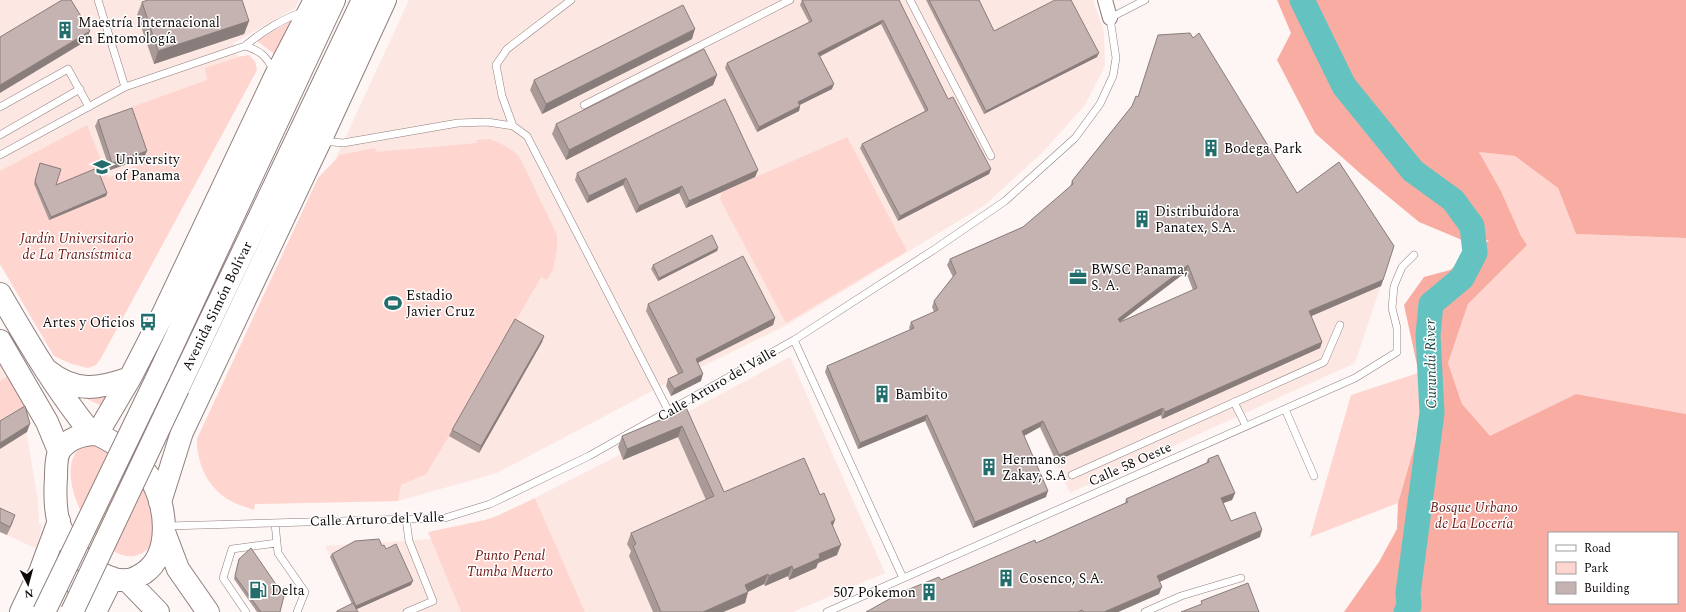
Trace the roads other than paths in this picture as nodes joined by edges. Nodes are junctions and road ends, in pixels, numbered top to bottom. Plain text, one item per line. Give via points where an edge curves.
1 (98, 0) edge
2 (334, 0) edge
3 (363, 0) edge
4 (385, 0) edge
5 (571, 0) edge
6 (790, 0) edge
7 (910, 0) edge
8 (1105, 0) edge
9 (1145, 0) edge
10 (313, 5) edge
11 (1110, 18) junction
12 (245, 46) junction
13 (276, 75) junction
14 (124, 87) junction
15 (80, 89) junction
16 (584, 105) dead end
17 (0, 107) edge
18 (89, 107) junction
19 (513, 126) junction
20 (0, 135) edge
21 (320, 140) junction
22 (0, 155) edge
23 (991, 156) dead end
24 (1414, 255) dead end
25 (0, 294) edge
26 (1340, 325) dead end
27 (794, 340) junction
28 (0, 341) edge
29 (43, 367) junction
30 (130, 378) junction
31 (1234, 402) junction
32 (1285, 409) junction
33 (669, 412) junction
34 (1246, 426) junction
35 (182, 432) junction
36 (94, 434) junction
37 (59, 451) junction
38 (1072, 475) dead end
39 (1314, 476) dead end
40 (160, 502) junction
41 (406, 519) junction
42 (58, 521) junction
43 (275, 523) junction
44 (164, 529) junction
45 (277, 543) junction
46 (903, 578) junction
47 (1241, 578) dead end
48 (120, 579) junction
49 (24, 605) edge
50 (44, 612) edge
51 (72, 612) edge
52 (87, 612) edge
53 (95, 612) edge
54 (158, 612) edge
55 (208, 612) edge
56 (246, 612) edge
57 (297, 612) edge
58 (407, 612) edge
59 (827, 612) edge
60 (1145, 612) edge

1 - 14 lane
2 - 50 main road, Avenida Simón Bolívar, bridge via 159,374
3 - 51 main road, Avenida Simón Bolívar, bridge
4 - 21 main road
5 - 19 lane via 507,49 496,65 502,96
6 - 16 lane
7 - 23 lane
8 - 11 street, Calle Arturo del Valle
9 - 11 lane
10 - 12 lane via 254,38
10 - 13 main road
11 - 27 lane, Calle Arturo del Valle via 1116,58 1113,76 1100,104 1075,138 1006,201
12 - 13 lane via 257,50 267,58
12 - 14 lane
13 - 30 main road
14 - 18 lane
15 - 17 lane via 68,69
15 - 18 lane
15 - 20 lane
18 - 22 lane
19 - 21 lane via 487,122 458,124 343,143
19 - 33 lane via 527,136
21 - 35 main road
24 - 32 lane, Calle 58 Oeste via 1402,267 1394,286 1392,308 1397,328 1397,352 1355,378
25 - 29 main road
26 - 31 lane via 1324,362
27 - 33 lane, Calle Arturo del Valle
27 - 46 lane
28 - 37 main road via 47,422
29 - 30 main road via 65,382 79,386 102,386
29 - 36 main road via 73,411
30 - 35 main road via 123,404 129,426 145,435 161,436
30 - 36 main road
31 - 34 lane
31 - 38 lane
32 - 34 lane, Calle 58 Oeste
32 - 39 lane
33 - 41 lane, Calle Arturo del Valle via 589,456 490,504 445,518
34 - 46 lane, Calle 58 Oeste
35 - 40 main road
36 - 37 main road via 72,439
36 - 40 main road via 121,447 142,467 151,480
37 - 42 main road via 55,493
40 - 44 main road
41 - 43 lane, Calle Arturo del Valle
41 - 58 lane via 409,540 433,601
42 - 48 main road via 80,556 97,571
42 - 49 main road via 40,572
43 - 44 lane, Calle Arturo del Valle
43 - 45 lane
44 - 48 main road via 161,550 149,570 138,577
44 - 55 main road via 178,569
45 - 56 lane via 232,549 223,578
45 - 57 lane via 278,552 305,592
46 - 59 lane, Calle 58 Oeste
47 - 60 lane via 1181,596
48 - 53 main road
48 - 54 main road
49 - 52 main road via 47,580 55,577 65,578 76,583 82,590

